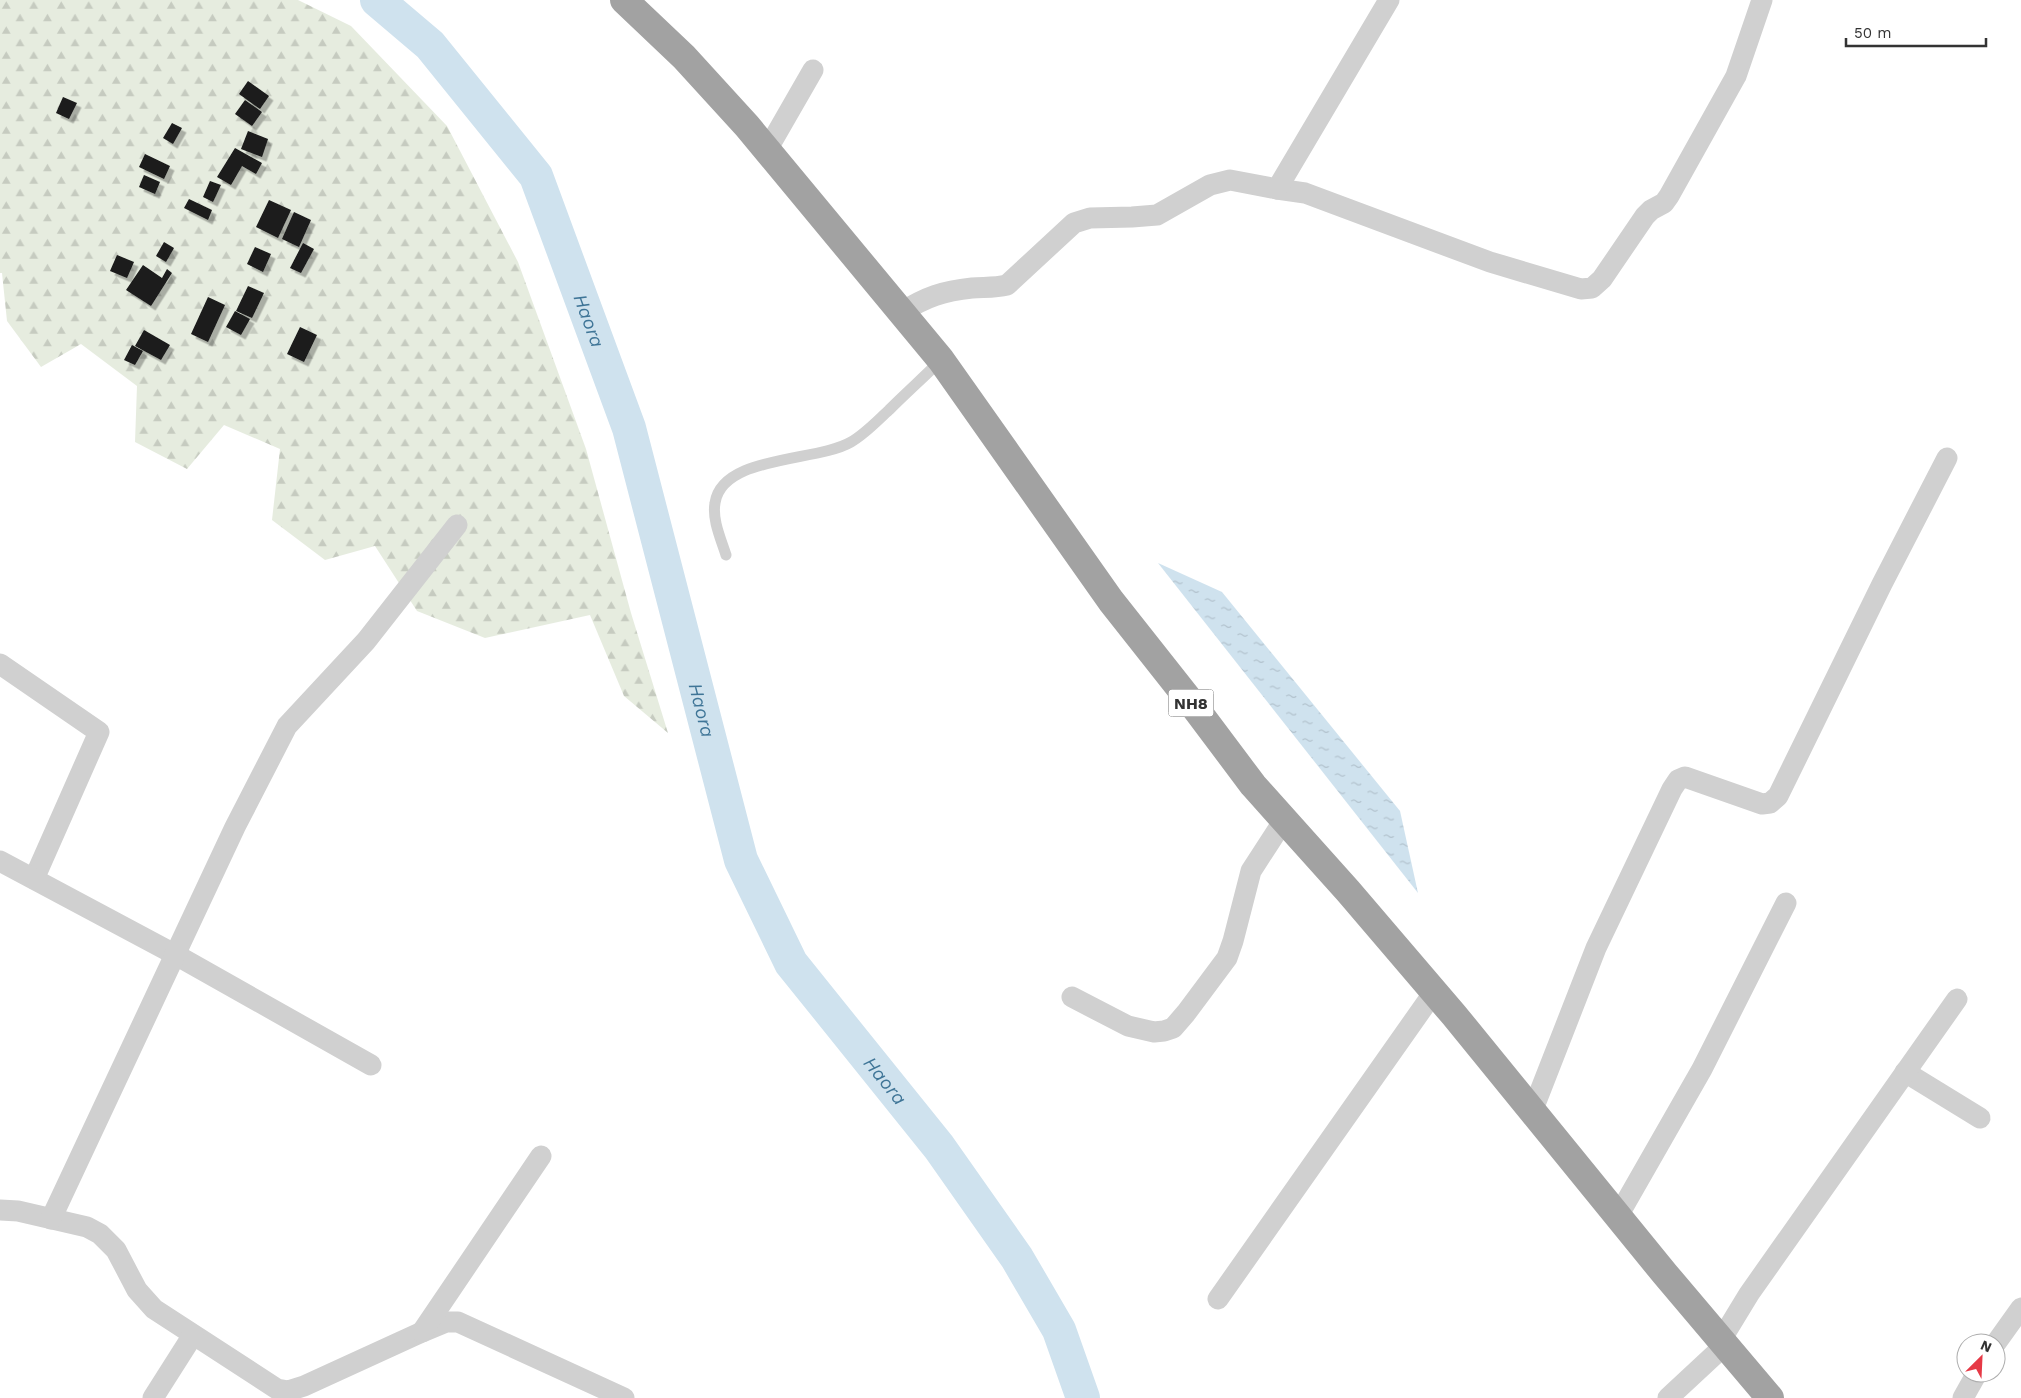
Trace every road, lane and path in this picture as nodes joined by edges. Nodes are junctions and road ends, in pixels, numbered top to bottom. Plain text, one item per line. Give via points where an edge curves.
1 (624, 0) edge
2 (1388, 0) edge
3 (1762, 0) edge
4 (813, 70) dead end
5 (767, 150) junction
6 (1277, 189) junction
7 (902, 312) junction
8 (941, 360) junction
9 (1947, 458) dead end
10 (457, 525) dead end
11 (726, 555) dead end
12 (0, 664) edge
13 (1284, 820) junction
14 (0, 861) edge
15 (34, 879) junction
16 (1786, 903) dead end
17 (176, 955) junction
18 (1434, 992) junction
19 (1072, 997) dead end
20 (1957, 999) dead end
21 (372, 1065) dead end
22 (1905, 1072) junction
23 (1532, 1112) junction
24 (1980, 1118) dead end
25 (541, 1156) dead end
26 (0, 1210) edge
27 (1618, 1216) junction
28 (51, 1219) junction
29 (1218, 1299) dead end
30 (2021, 1308) edge
31 (422, 1332) junction
32 (2003, 1333) edge
33 (193, 1335) junction
34 (1723, 1342) junction
35 (1971, 1383) edge
36 (279, 1394) edge
37 (153, 1398) edge
38 (624, 1398) edge
39 (1668, 1398) edge
40 (1770, 1398) edge
41 (1963, 1398) edge

1 - 5 highway, NH8 via 684,57
2 - 6 street
3 - 6 street via 1736,76 1678,182 1664,204 1645,216 1602,279 1592,288 1581,289 1490,262 1305,193
4 - 5 street
5 - 7 highway, NH8
6 - 7 street via 1230,180 1210,185 1158,214 1090,218 1074,223 1007,285 932,295
7 - 8 highway, NH8
8 - 11 lane via 851,442 758,466 727,481 715,503 715,518
8 - 13 highway, NH8 via 1111,601 1253,785
9 - 23 street via 1778,796 1770,803 1762,804 1685,777 1678,780 1672,789 1596,948
10 - 17 street via 366,641 287,726 235,827
12 - 15 street via 99,732
13 - 18 highway, NH8
13 - 19 street via 1251,871 1227,958 1173,1028 1154,1032 1128,1026
14 - 15 street
15 - 17 street
16 - 27 street via 1702,1070
17 - 21 street
17 - 28 street
18 - 23 highway, NH8
18 - 29 street
20 - 22 street
22 - 24 street
22 - 34 street via 1749,1294
23 - 27 highway, NH8
25 - 31 street
26 - 28 street
27 - 34 highway, NH8
28 - 33 street via 87,1227 100,1234 116,1250 137,1290 154,1309
30 - 32 street
31 - 36 street via 304,1386
31 - 38 street via 446,1322 458,1322
33 - 36 street
33 - 37 street
34 - 39 street
34 - 40 highway, NH8
35 - 41 street

